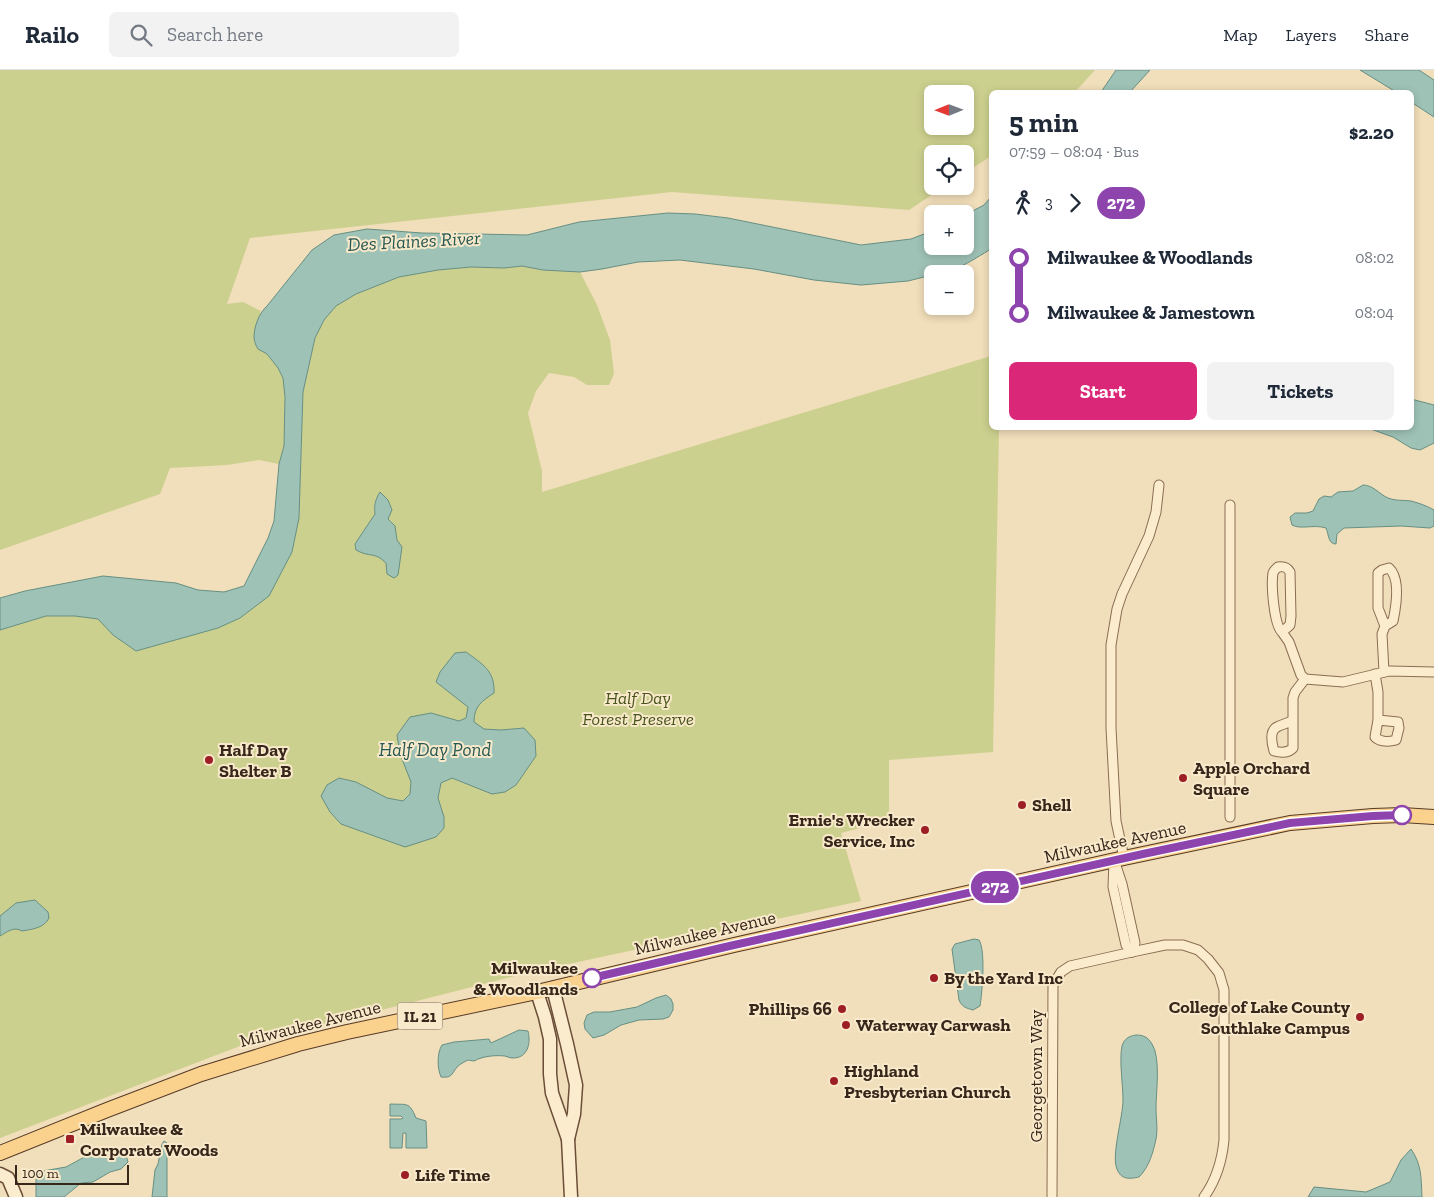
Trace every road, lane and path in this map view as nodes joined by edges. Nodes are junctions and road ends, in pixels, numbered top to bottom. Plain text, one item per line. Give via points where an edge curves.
1 (1159, 484) dead end
2 (1230, 505) dead end
3 (1385, 626) junction
4 (1282, 632) junction
5 (1434, 672) edge
6 (1380, 673) junction
7 (1305, 679) junction
8 (1292, 720) dead end
9 (1378, 720) dead end
10 (1230, 817) dead end
11 (1434, 817) edge
12 (1119, 860) junction
13 (1132, 952) junction
14 (553, 988) junction
15 (537, 992) junction
16 (568, 1139) junction
17 (0, 1153) edge
18 (0, 1174) edge
19 (16, 1197) edge
20 (571, 1197) edge
21 (1052, 1197) edge
22 (1204, 1197) edge

1 - 12 street via 1154,520 1122,594 1111,645 1111,728
2 - 10 street
3 - 3 street via 1393,621 1396,600 1394,572 1389,568 1378,573 1377,578 1378,608
3 - 6 street
4 - 4 street via 1290,625 1291,616 1290,572 1283,566 1273,574 1276,619
4 - 7 street
5 - 6 street
6 - 7 street via 1343,682
6 - 9 street
7 - 8 street via 1293,698
11 - 12 main road, Milwaukee Avenue / IL 21 via 1373,816 1290,823
12 - 13 street via 1112,887 1126,945
12 - 14 main road, Milwaukee Avenue / IL 21
13 - 21 street, Georgetown Way via 1070,966 1060,972 1054,985
13 - 22 street, Georgetown Way via 1172,944 1189,946 1208,959 1223,982 1224,1140 1218,1172
14 - 15 main road, Milwaukee Avenue / IL 21
14 - 16 street via 576,1085
15 - 16 street via 550,1039 552,1093
15 - 17 main road, Milwaukee Avenue / IL 21 via 345,1032 246,1059
16 - 20 street
18 - 19 street via 8,1178

